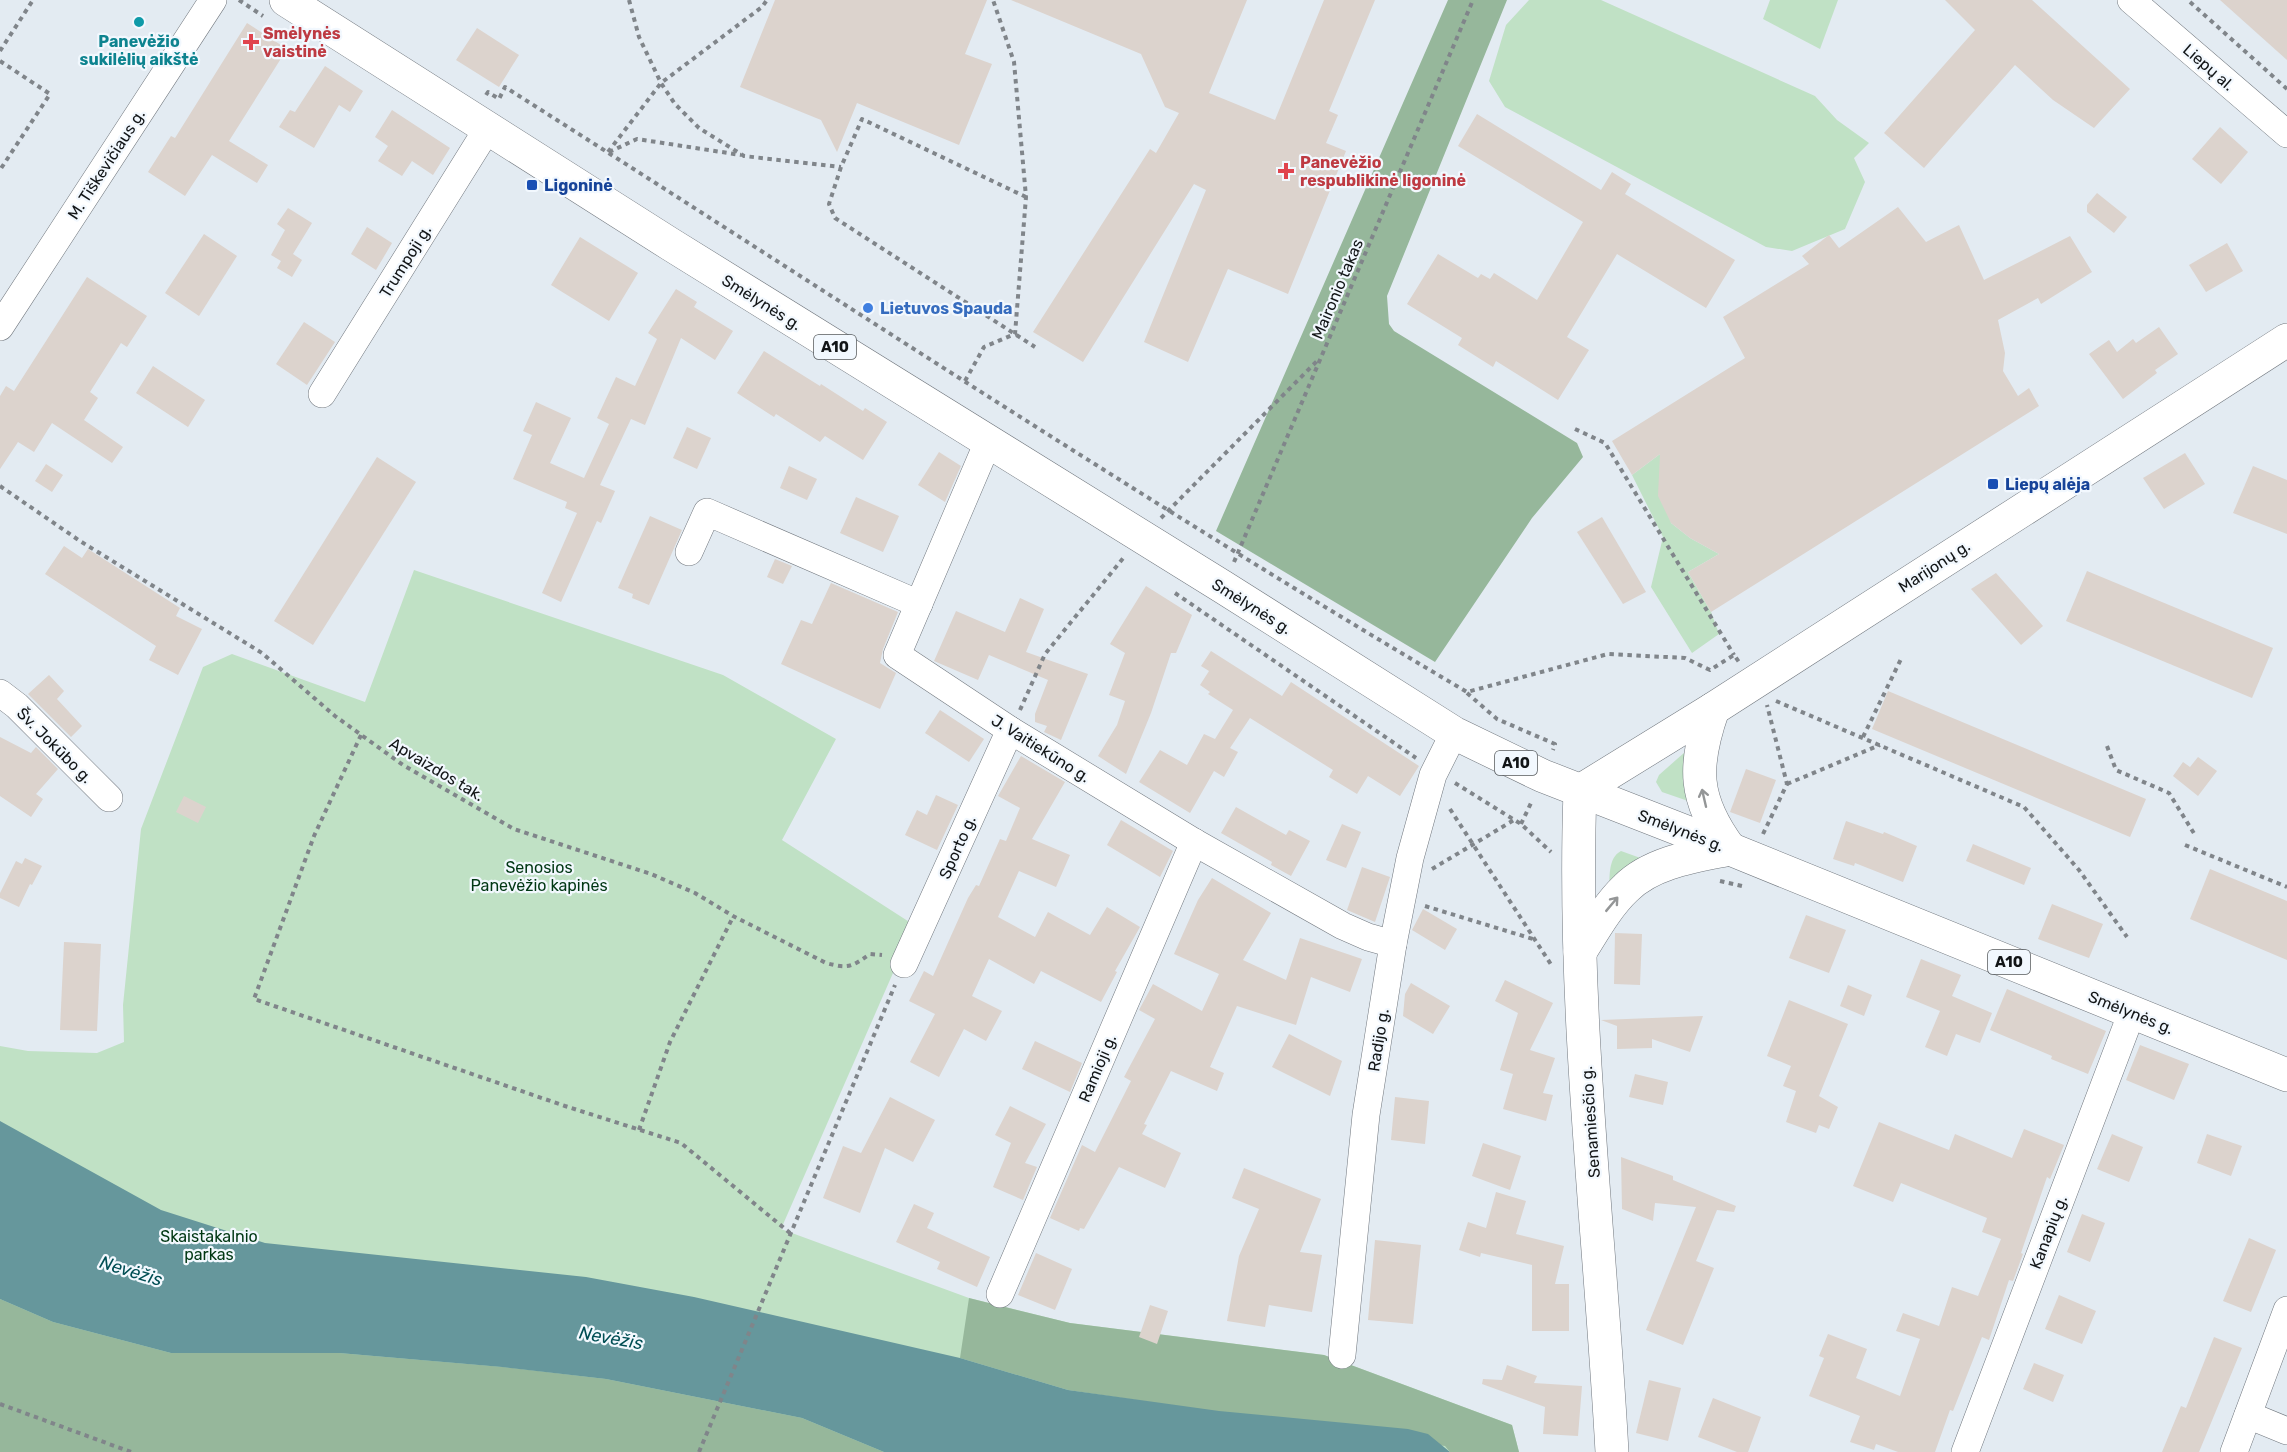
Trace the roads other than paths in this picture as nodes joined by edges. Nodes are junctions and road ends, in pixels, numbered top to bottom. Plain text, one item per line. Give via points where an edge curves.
1 (213, 0) edge
2 (2131, 0) edge
3 (277, 10) edge
4 (480, 123) junction
5 (2287, 134) edge
6 (0, 327) edge
7 (2287, 340) edge
8 (322, 394) dead end
9 (988, 442) junction
10 (689, 552) dead end
11 (919, 604) junction
12 (0, 693) edge
13 (1713, 709) junction
14 (1010, 730) junction
15 (1454, 733) junction
16 (1580, 791) junction
17 (109, 798) dead end
18 (1194, 842) junction
19 (1742, 854) junction
20 (1393, 944) junction
21 (1568, 962) junction
22 (904, 964) road end
23 (2132, 1012) junction
24 (2287, 1076) edge
25 (1000, 1294) dead end
26 (2287, 1310) edge
27 (1342, 1355) dead end
28 (2248, 1415) junction
29 (2287, 1431) edge
30 (1612, 1452) edge
31 (1965, 1452) edge
32 (2234, 1452) edge

1 - 6 street, M. Tiškevičiaus g.
2 - 5 street, Liepų al.
3 - 4 main road, Smėlynės g. / A10
4 - 8 street, Trumpoji g.
4 - 9 main road, Smėlynės g. / A10
7 - 13 main road, Marijonų g. via 1764,693
9 - 11 street, J. Vaitiekūno g.
9 - 15 main road, Smėlynės g. / A10 via 1127,549 1224,588
10 - 11 street via 707,512
11 - 14 street, J. Vaitiekūno g. via 897,655
12 - 17 street, Šv. Jokūbo g.
13 - 16 main road, Marijonų g.
19 -> 13 main road via 1716,830 1704,803 1699,756
14 - 18 street, J. Vaitiekūno g.
14 - 22 street, Sporto g.
15 - 16 main road, Smėlynės g. / A10
15 - 20 street, Radijo g. via 1434,776 1410,858
16 - 19 main road, Smėlynės g. / A10
16 - 21 main road, Senamiesčio g.
18 - 20 street, J. Vaitiekūno g. via 1343,926
18 - 25 street, Ramioji g.
21 -> 19 main road via 1627,886 1658,867 1697,855
19 - 23 main road, Smėlynės g. / A10
20 - 27 street, Radijo g. via 1366,1114
21 - 30 main road, Senamiesčio g.
23 - 24 main road, Smėlynės g. / A10
23 - 31 street, Kanapių g.
26 - 28 street
28 - 29 street
28 - 32 street

